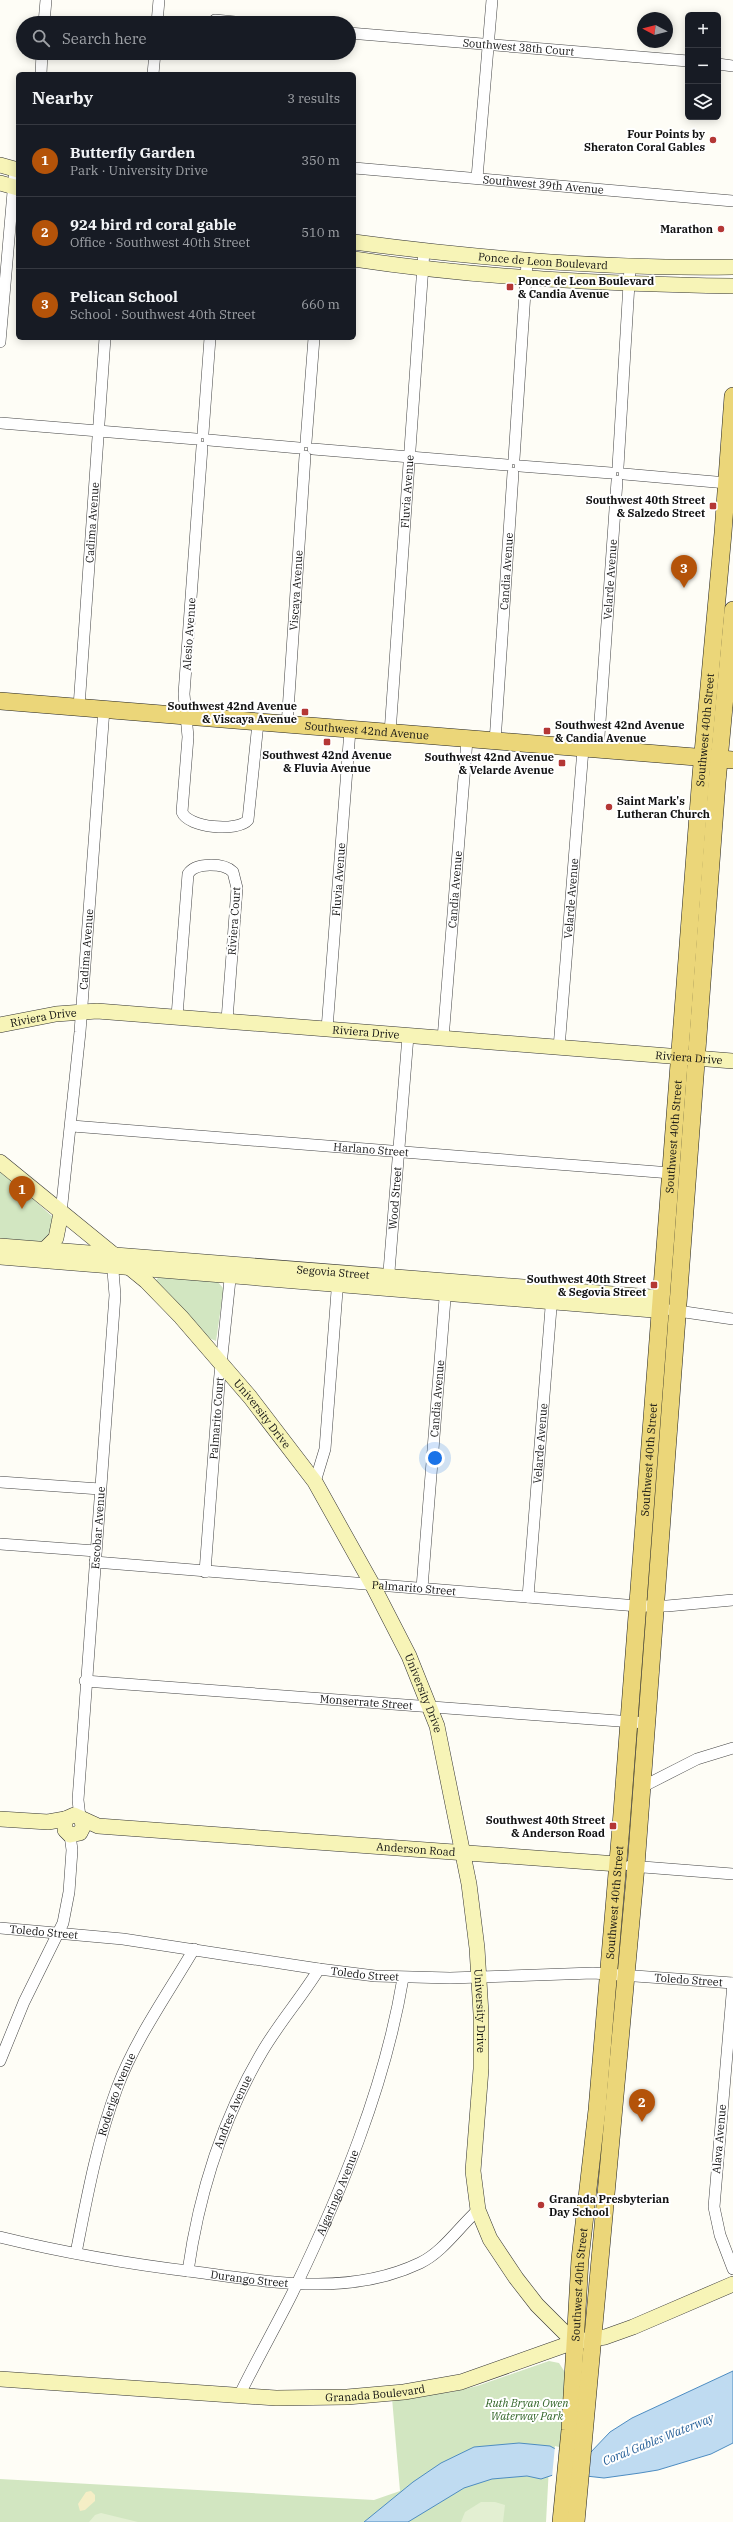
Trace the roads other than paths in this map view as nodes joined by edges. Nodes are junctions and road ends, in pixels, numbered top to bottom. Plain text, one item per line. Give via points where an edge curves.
1 (46, 0) edge
2 (159, 0) edge
3 (492, 0) edge
4 (45, 16) edge
5 (158, 16) edge
6 (356, 34) edge
7 (488, 45) junction
8 (42, 60) edge
9 (155, 60) edge
10 (685, 61) edge
11 (721, 64) edge
12 (733, 66) edge
13 (41, 72) edge
14 (154, 72) edge
15 (11, 168) edge
16 (356, 168) edge
17 (477, 178) junction
18 (10, 186) edge
19 (733, 201) edge
20 (356, 242) edge
21 (424, 251) junction
22 (356, 259) edge
23 (527, 262) junction
24 (630, 267) junction
25 (733, 268) edge
26 (422, 269) junction
27 (527, 279) junction
28 (629, 284) junction
29 (733, 286) edge
30 (105, 340) edge
31 (210, 340) edge
32 (314, 340) edge
33 (0, 342) edge
34 (733, 396) edge
35 (0, 422) edge
36 (99, 431) junction
37 (202, 440) junction
38 (306, 448) junction
39 (409, 457) junction
40 (514, 466) junction
41 (617, 474) junction
42 (727, 483) junction
43 (728, 530) edge
44 (733, 610) edge
45 (732, 644) edge
46 (0, 701) edge
47 (0, 707) edge
48 (79, 707) junction
49 (104, 709) junction
50 (186, 716) junction
51 (258, 723) junction
52 (286, 726) junction
53 (350, 730) junction
54 (390, 733) junction
55 (467, 740) junction
56 (495, 742) junction
57 (590, 750) junction
58 (702, 758) junction
59 (726, 760) edge
60 (82, 1012) junction
61 (177, 1016) junction
62 (228, 1020) junction
63 (0, 1025) edge
64 (327, 1029) junction
65 (408, 1036) junction
66 (443, 1039) junction
67 (559, 1048) junction
68 (688, 1058) junction
69 (733, 1061) edge
70 (72, 1126) junction
71 (398, 1152) junction
72 (0, 1162) edge
73 (671, 1173) junction
74 (61, 1213) junction
75 (0, 1246) edge
76 (44, 1250) junction
77 (0, 1258) edge
78 (112, 1261) junction
79 (129, 1268) junction
80 (231, 1271) junction
81 (338, 1279) junction
82 (388, 1283) junction
83 (446, 1287) junction
84 (552, 1296) junction
85 (661, 1307) junction
86 (678, 1312) junction
87 (733, 1319) edge
88 (221, 1364) junction
89 (0, 1482) edge
90 (315, 1482) junction
91 (100, 1489) junction
92 (0, 1544) edge
93 (95, 1557) junction
94 (205, 1572) junction
95 (372, 1584) junction
96 (422, 1588) junction
97 (528, 1597) junction
98 (733, 1600) edge
99 (638, 1606) junction
100 (656, 1607) junction
101 (85, 1681) junction
102 (431, 1707) junction
103 (629, 1722) junction
104 (646, 1723) junction
105 (733, 1748) edge
106 (642, 1787) junction
107 (0, 1819) edge
108 (74, 1825) junction
109 (464, 1853) junction
110 (618, 1864) junction
111 (636, 1866) junction
112 (733, 1874) edge
113 (0, 1928) edge
114 (60, 1932) junction
115 (194, 1949) junction
116 (319, 1970) junction
117 (608, 1974) junction
118 (626, 1974) junction
119 (479, 1977) junction
120 (403, 1978) junction
121 (733, 1983) edge
122 (0, 2061) edge
123 (478, 2210) junction
124 (0, 2237) edge
125 (76, 2254) junction
126 (733, 2269) edge
127 (188, 2271) junction
128 (297, 2284) junction
129 (733, 2284) edge
130 (594, 2339) junction
131 (574, 2342) junction
132 (0, 2379) edge
133 (239, 2396) junction
134 (575, 2446) junction
135 (572, 2481) junction
136 (561, 2522) edge
137 (576, 2522) edge

1 - 4 street
2 - 5 street
3 - 7 street
6 - 7 street, Southwest 38th Court
7 - 10 street, Southwest 38th Court
7 - 17 street
8 - 13 street
9 - 14 street
11 - 12 street
15 - 18 street
16 - 17 street, Southwest 39th Avenue
17 - 19 street, Southwest 39th Avenue
18 - 33 street
20 - 21 street, Ponce de Leon Boulevard
21 - 23 street, Ponce de Leon Boulevard
21 - 26 street, Fluvia Avenue
22 - 26 street, Ponce de Leon Boulevard
23 - 24 street, Ponce de Leon Boulevard
23 - 27 street, Candia Avenue
24 - 25 street, Ponce de Leon Boulevard
24 - 28 street, Velarde Avenue
26 - 27 street, Ponce de Leon Boulevard
26 - 39 street, Fluvia Avenue
27 - 28 street, Ponce de Leon Boulevard
27 - 40 street, Candia Avenue
28 - 29 street, Ponce de Leon Boulevard
28 - 41 street, Velarde Avenue
30 - 36 street, Cadima Avenue
31 - 37 street, Alesio Avenue
32 - 38 street, Viscaya Avenue
34 - 42 main road, Southwest 40th Street
35 - 36 street
36 - 37 street
36 - 48 street, Cadima Avenue
37 - 38 street
37 - 50 street, Alesio Avenue via 184,694
38 - 39 street
38 - 52 street, Viscaya Avenue
39 - 40 street
39 - 54 street, Fluvia Avenue
40 - 41 street
40 - 56 street, Candia Avenue
41 - 42 street
41 - 57 street, Velarde Avenue
42 - 43 main road, Southwest 40th Street
43 - 58 main road, Southwest 40th Street
44 - 45 main road, Southwest 40th Street
45 - 59 main road, Southwest 40th Street
46 - 47 street
46 - 48 main road, Southwest 42nd Avenue
48 - 49 main road, Southwest 42nd Avenue
49 - 50 main road, Southwest 42nd Avenue
49 - 60 street, Cadima Avenue
50 - 51 main road, Southwest 42nd Avenue
50 - 51 street, Alesio Avenue via 188,736 182,812 187,820 220,826 237,826 246,822 250,813
51 - 52 main road, Southwest 42nd Avenue
52 - 53 main road, Southwest 42nd Avenue
53 - 54 main road, Southwest 42nd Avenue
53 - 64 street, Fluvia Avenue
54 - 55 main road, Southwest 42nd Avenue
55 - 56 main road, Southwest 42nd Avenue
55 - 66 street, Candia Avenue
56 - 57 main road, Southwest 42nd Avenue
57 - 58 main road, Southwest 42nd Avenue
57 - 67 street, Velarde Avenue
58 - 59 main road, Southwest 42nd Avenue
58 - 68 main road, Southwest 40th Street
59 - 68 main road, Southwest 40th Street
60 - 61 street, Riviera Drive
60 - 63 street, Riviera Drive via 41,1016
60 - 70 street, Cadima Avenue
61 - 62 street, Riviera Drive
61 - 62 street, Riviera Court via 187,878 195,866 214,866 231,869 237,881
62 - 64 street, Riviera Drive
64 - 65 street, Riviera Drive
65 - 66 street, Riviera Drive
65 - 71 street, Wood Street
66 - 67 street, Riviera Drive
67 - 68 street, Riviera Drive
68 - 69 street, Riviera Drive
68 - 73 main road, Southwest 40th Street
68 - 86 main road, Southwest 40th Street
70 - 71 street, Harlano Street
70 - 74 street, Cadima Avenue
71 - 73 street, Harlano Street
71 - 82 street, Wood Street
72 - 74 street, University Drive
73 - 85 main road, Southwest 40th Street
74 - 76 street via 56,1238
74 - 78 street, University Drive
75 - 76 street, Segovia Street
76 - 78 street, Segovia Street
77 - 78 street, Segovia Street
78 - 79 street, University Drive
78 - 80 street, Segovia Street
78 - 91 street, Escobar Avenue via 115,1295
79 - 80 street, Segovia Street
79 - 88 street, University Drive via 167,1302
80 - 81 street, Segovia Street
80 - 88 street, Palmarito Court
81 - 82 street, Segovia Street
81 - 90 street via 325,1449
82 - 83 street, Segovia Street
83 - 84 street, Segovia Street
83 - 96 street, Candia Avenue
84 - 85 street, Segovia Street via 654,1298
84 - 97 street, Velarde Avenue
85 - 86 street, Segovia Street
85 - 99 main road, Southwest 40th Street
86 - 87 street, Segovia Street
86 - 100 main road, Southwest 40th Street
88 - 90 street, University Drive via 259,1408
88 - 94 street, Palmarito Court
89 - 91 street
90 - 95 street, University Drive
91 - 93 street, Escobar Avenue
92 - 93 street, Palmarito Street
93 - 94 street, Palmarito Street
93 - 101 street, Escobar Avenue
94 - 95 street, Palmarito Street
95 - 96 street, Palmarito Street
95 - 102 street, University Drive via 409,1656
96 - 97 street, Palmarito Street
97 - 99 street, Palmarito Street
98 - 100 street, Palmarito Street
99 - 100 street, Palmarito Street
99 - 103 main road, Southwest 40th Street
100 - 104 main road, Southwest 40th Street
101 - 102 street, Monserrate Street
101 - 108 street, Escobar Avenue via 78,1801
102 - 103 street, Monserrate Street
102 - 109 street, University Drive via 448,1771
103 - 104 street, Monserrate Street
103 - 110 main road, Southwest 40th Street
104 - 106 main road, Southwest 40th Street
105 - 106 street via 697,1759
106 - 111 main road, Southwest 40th Street
107 - 108 street
108 - 109 street, Anderson Road
108 - 114 street, Escobar Avenue via 68,1902
109 - 110 street, Anderson Road
109 - 119 street, University Drive
110 - 111 street, Anderson Road
110 - 117 main road, Southwest 40th Street
111 - 112 street, Anderson Road
111 - 118 main road, Southwest 40th Street
113 - 114 street, Toledo Street
114 - 115 street, Toledo Street
114 - 122 street, Escobar Avenue via 30,1988
115 - 116 street, Toledo Street
115 - 125 street, Roderigo Avenue via 148,2023 117,2088 91,2173
116 - 120 street, Toledo Street
116 - 127 street, Andres Avenue via 263,2050 220,2139 201,2199
117 - 118 street, Toledo Street
117 - 119 street, Toledo Street
117 - 131 main road, Southwest 40th Street
118 - 121 street, Toledo Street
118 - 130 main road, Southwest 40th Street
119 - 120 street, Toledo Street
119 - 123 street, University Drive via 481,2069 473,2171
120 - 128 street, Algaringo Avenue via 390,2038 364,2122 326,2220
121 - 126 street, Alava Avenue via 714,2207
123 - 128 street, Durango Street via 439,2250 412,2266 379,2277 350,2282
123 - 131 street, University Drive via 490,2239 506,2265 537,2305
124 - 125 street, Durango Street
125 - 127 street, Durango Street
127 - 128 street, Durango Street
128 - 133 street, Algaringo Avenue
129 - 130 street, Granada Boulevard via 648,2323
130 - 131 street, Granada Boulevard
130 - 134 main road, Southwest 40th Street
131 - 133 street, Granada Boulevard via 472,2379 428,2389 341,2398
131 - 134 main road, Southwest 40th Street
132 - 133 street, Granada Boulevard
134 - 135 main road, Southwest 40th Street
135 - 136 main road, Southwest 40th Street
135 - 137 main road, Southwest 40th Street

